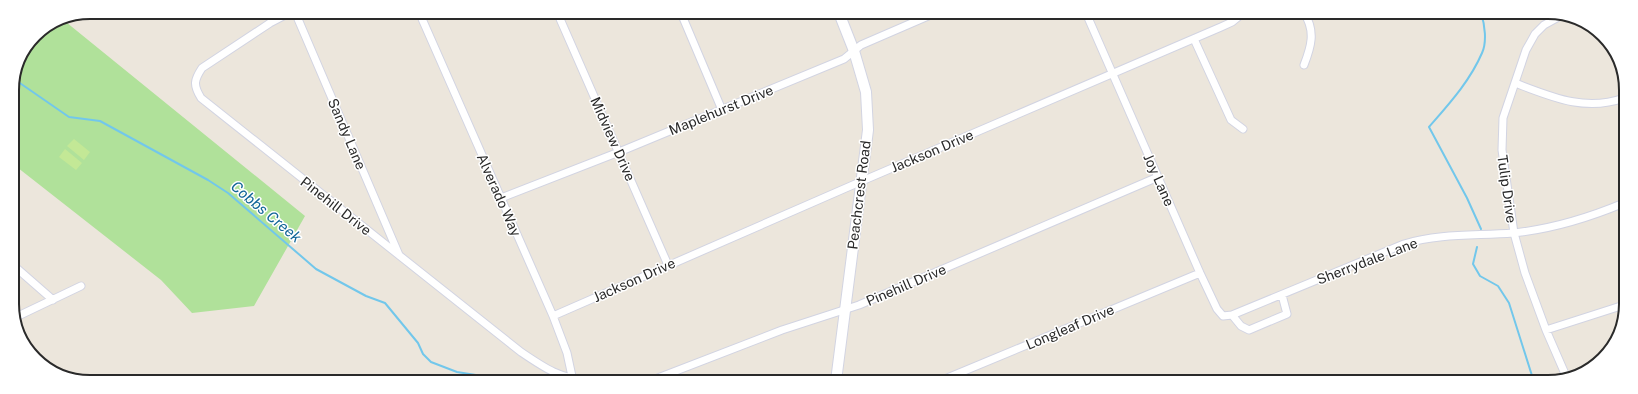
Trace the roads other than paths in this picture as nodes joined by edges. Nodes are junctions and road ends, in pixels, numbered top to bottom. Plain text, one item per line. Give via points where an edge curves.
1 (278, 19) edge
2 (298, 19) edge
3 (422, 19) edge
4 (560, 19) edge
5 (684, 19) edge
6 (841, 19) edge
7 (921, 19) edge
8 (1089, 19) edge
9 (1236, 19) edge
10 (1308, 19) edge
11 (1554, 20) edge
12 (1194, 39) junction
13 (854, 51) junction
14 (1304, 65) dead end
15 (1113, 73) junction
16 (1515, 83) junction
17 (1619, 99) edge
18 (722, 110) junction
19 (1244, 129) dead end
20 (619, 152) junction
21 (1158, 177) junction
22 (862, 181) junction
23 (501, 198) junction
24 (1619, 205) edge
25 (1514, 233) junction
26 (400, 256) junction
27 (668, 265) junction
28 (19, 270) edge
29 (1200, 273) junction
30 (81, 286) dead end
31 (1282, 295) junction
32 (52, 300) junction
33 (1619, 307) edge
34 (844, 309) junction
35 (20, 315) edge
36 (1232, 315) junction
37 (553, 316) junction
38 (1546, 330) junction
39 (1565, 373) edge
40 (560, 375) edge
41 (572, 375) edge
42 (666, 375) edge
43 (837, 375) edge
44 (954, 375) edge

1 - 26 street, Pinehill Drive via 202,68 196,77 196,90 214,109
2 - 26 street, Sandy Lane
3 - 23 street, Alverado Way
4 - 20 street, Midview Drive
5 - 18 street
6 - 13 street, Peachcrest Road
7 - 13 street, Maplehurst Drive via 861,44
8 - 15 street, Joy Lane
9 - 12 street, Jackson Drive
10 - 14 street via 1312,41
11 - 16 street, Tulip Drive via 1535,34 1526,50
12 - 15 street, Jackson Drive
12 - 19 street via 1231,120
13 - 18 street, Maplehurst Drive via 844,59
13 - 22 street, Peachcrest Road via 866,92 868,116
15 - 21 street, Joy Lane
15 - 22 street, Jackson Drive
16 - 17 street via 1558,99 1580,103 1596,104
16 - 25 street, Tulip Drive via 1503,118 1502,150
18 - 20 street, Maplehurst Drive
20 - 23 street, Maplehurst Drive
20 - 27 street, Midview Drive
21 - 29 street, Joy Lane
21 - 34 street, Pinehill Drive via 859,305
22 - 27 street, Jackson Drive
22 - 34 street, Peachcrest Road
23 - 37 street, Alverado Way
24 - 25 street, Sherrydale Lane via 1574,222
25 - 31 street, Sherrydale Lane via 1420,239
25 - 38 street, Tulip Drive via 1525,273
26 - 40 street, Pinehill Drive via 521,352
27 - 37 street, Jackson Drive
28 - 32 street
29 - 36 street, Joy Lane via 1217,309 1223,316
29 - 44 street, Longleaf Drive
30 - 32 street
31 - 36 street, Sherrydale Lane
31 - 36 street via 1287,314 1249,330 1241,326
32 - 35 street
33 - 38 street
34 - 42 street, Pinehill Drive
34 - 43 street, Peachcrest Road
37 - 41 street, Alverado Way via 567,353
38 - 39 street, Tulip Drive

